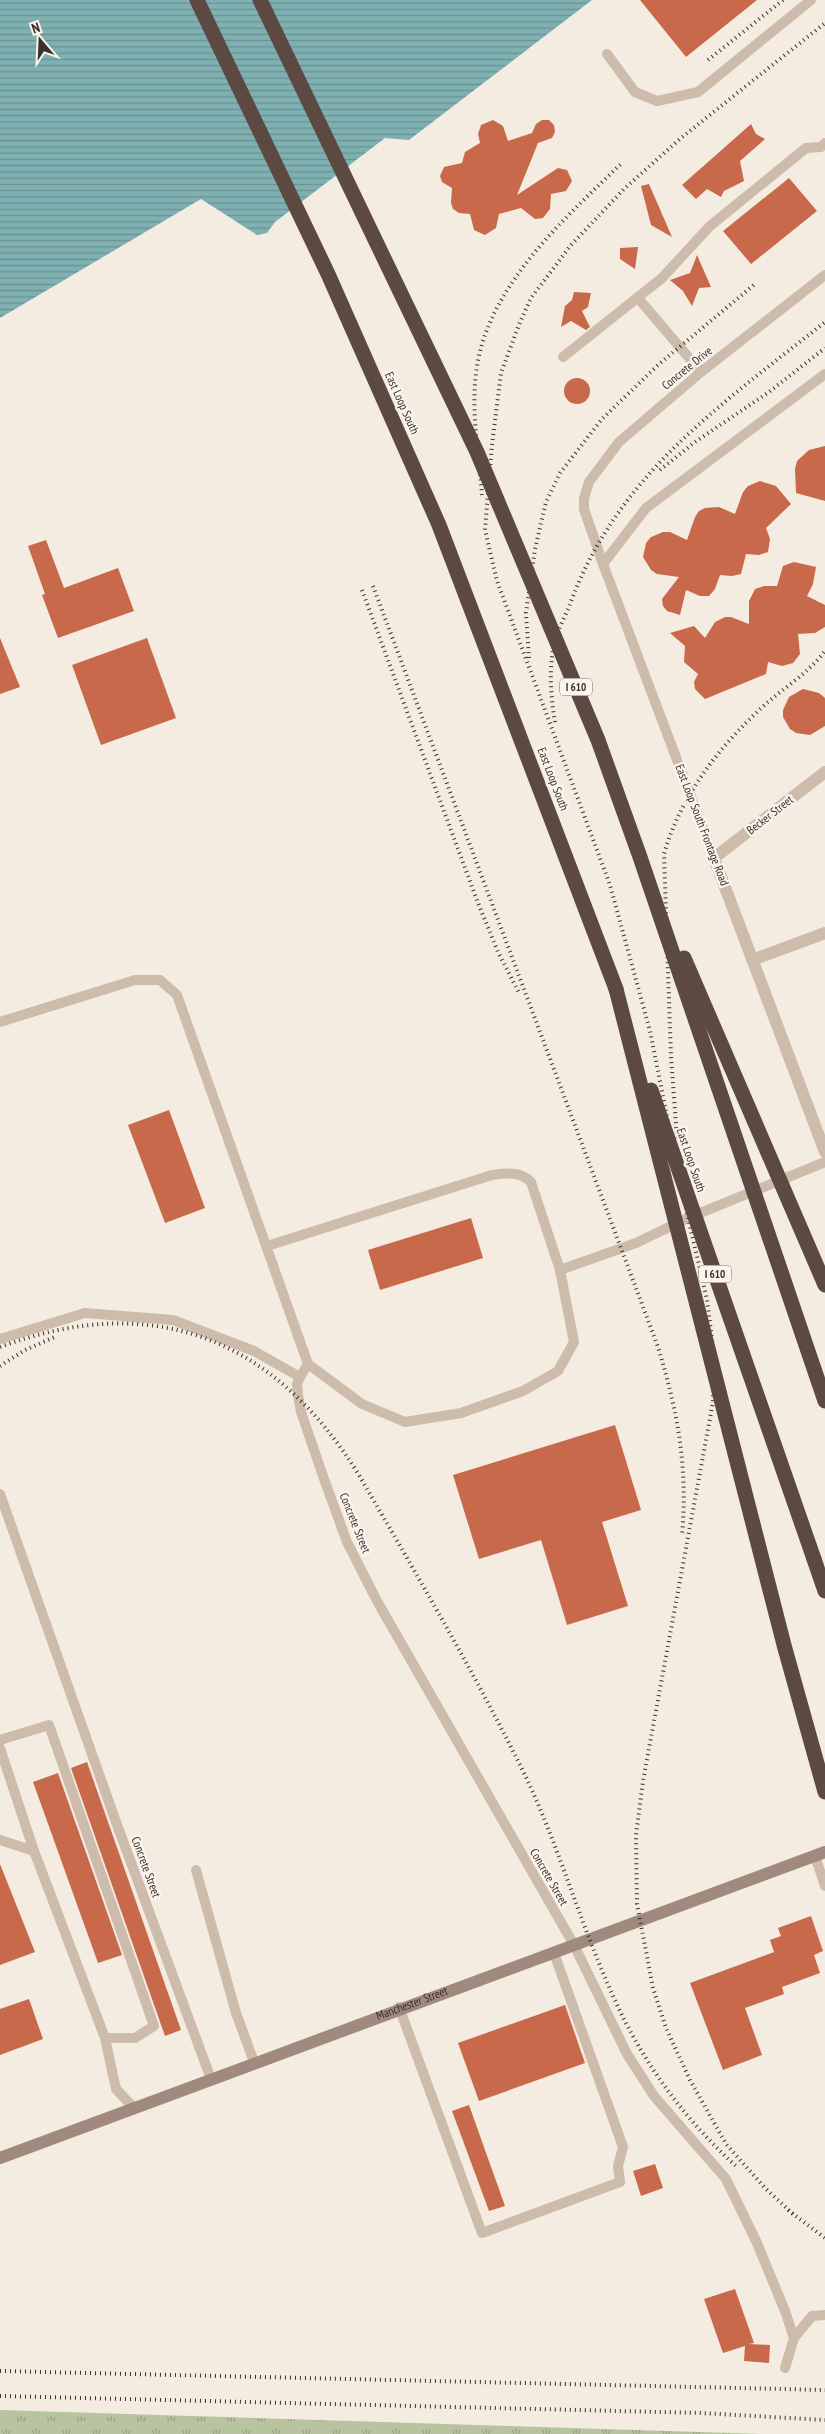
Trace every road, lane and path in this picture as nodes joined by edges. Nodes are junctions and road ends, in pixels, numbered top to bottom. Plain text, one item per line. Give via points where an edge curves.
1 (198, 0) edge
2 (260, 0) edge
3 (811, 0) edge
4 (607, 54) dead end
5 (824, 147) edge
6 (825, 274) edge
7 (638, 298) junction
8 (563, 357) dead end
9 (701, 372) junction
10 (825, 374) edge
11 (584, 498) joint
12 (603, 564) junction
13 (825, 772) edge
14 (640, 857) junction
15 (714, 858) junction
16 (825, 933) edge
17 (752, 960) junction
18 (616, 989) junction
19 (0, 1022) edge
20 (825, 1152) edge
21 (825, 1162) edge
22 (267, 1246) junction
23 (560, 1270) junction
24 (825, 1285) edge
25 (0, 1339) edge
26 (308, 1364) junction
27 (300, 1377) junction
28 (825, 1401) edge
29 (0, 1494) edge
30 (825, 1591) edge
31 (0, 1740) edge
32 (0, 1748) edge
33 (825, 1792) edge
34 (0, 1840) edge
35 (34, 1851) junction
36 (820, 1854) edge
37 (196, 1870) dead end
38 (825, 1886) edge
39 (574, 1945) junction
40 (554, 1953) junction
41 (399, 2007) junction
42 (105, 2038) junction
43 (254, 2062) junction
44 (211, 2079) junction
45 (134, 2108) junction
46 (0, 2158) edge
47 (825, 2315) edge
48 (794, 2338) junction
49 (785, 2368) dead end

1 - 18 highway, East Loop South / I 610 via 328,274 439,525
2 - 14 highway, I 610, bridge via 477,452 598,740
3 - 4 lane via 698,92 657,100 635,92
5 - 7 lane via 806,148 710,226 662,278
6 - 9 lane, Concrete Drive
7 - 8 lane
7 - 9 lane
9 - 11 lane, Concrete Drive via 619,442 590,482
10 - 12 lane via 646,508
11 - 12 lane, East Loop South Frontage Road via 584,509
12 - 15 lane, East Loop South Frontage Road
13 - 15 street, Becker Street
14 - 24 highway, bridge
14 - 28 highway, I 610, bridge
15 - 17 street, East Loop South Frontage Road
16 - 17 street
17 - 20 street, East Loop South Frontage Road
18 - 30 highway, East Loop South / I 610, bridge
18 - 33 highway, bridge via 784,1645
19 - 22 lane via 135,980 160,980 178,995
21 - 23 lane via 636,1243
22 - 23 lane via 510,1172 525,1176 531,1182
22 - 26 lane
23 - 26 lane via 574,1342 558,1371 523,1391 462,1413 405,1422 362,1404
25 - 27 lane via 85,1313 173,1320 254,1352
26 - 27 lane
27 - 39 lane, Concrete Street via 297,1384 301,1412 347,1542 377,1601
29 - 44 lane, Concrete Street
31 - 42 lane via 49,1725 154,2026 135,2038
32 - 35 lane
34 - 35 lane
35 - 42 lane
36 - 38 lane
36 - 39 street, Manchester Street
37 - 43 lane via 236,2013
39 - 40 street, Manchester Street
39 - 48 lane, Concrete Street via 627,2054 654,2096 726,2179 757,2243
40 - 41 street, Manchester Street
40 - 41 lane via 623,2147 618,2166 620,2182 482,2233
41 - 43 street, Manchester Street
42 - 45 lane via 116,2089
43 - 44 street, Manchester Street
44 - 45 street, Manchester Street
45 - 46 street, Manchester Street
47 - 48 lane via 812,2316
48 - 49 lane

